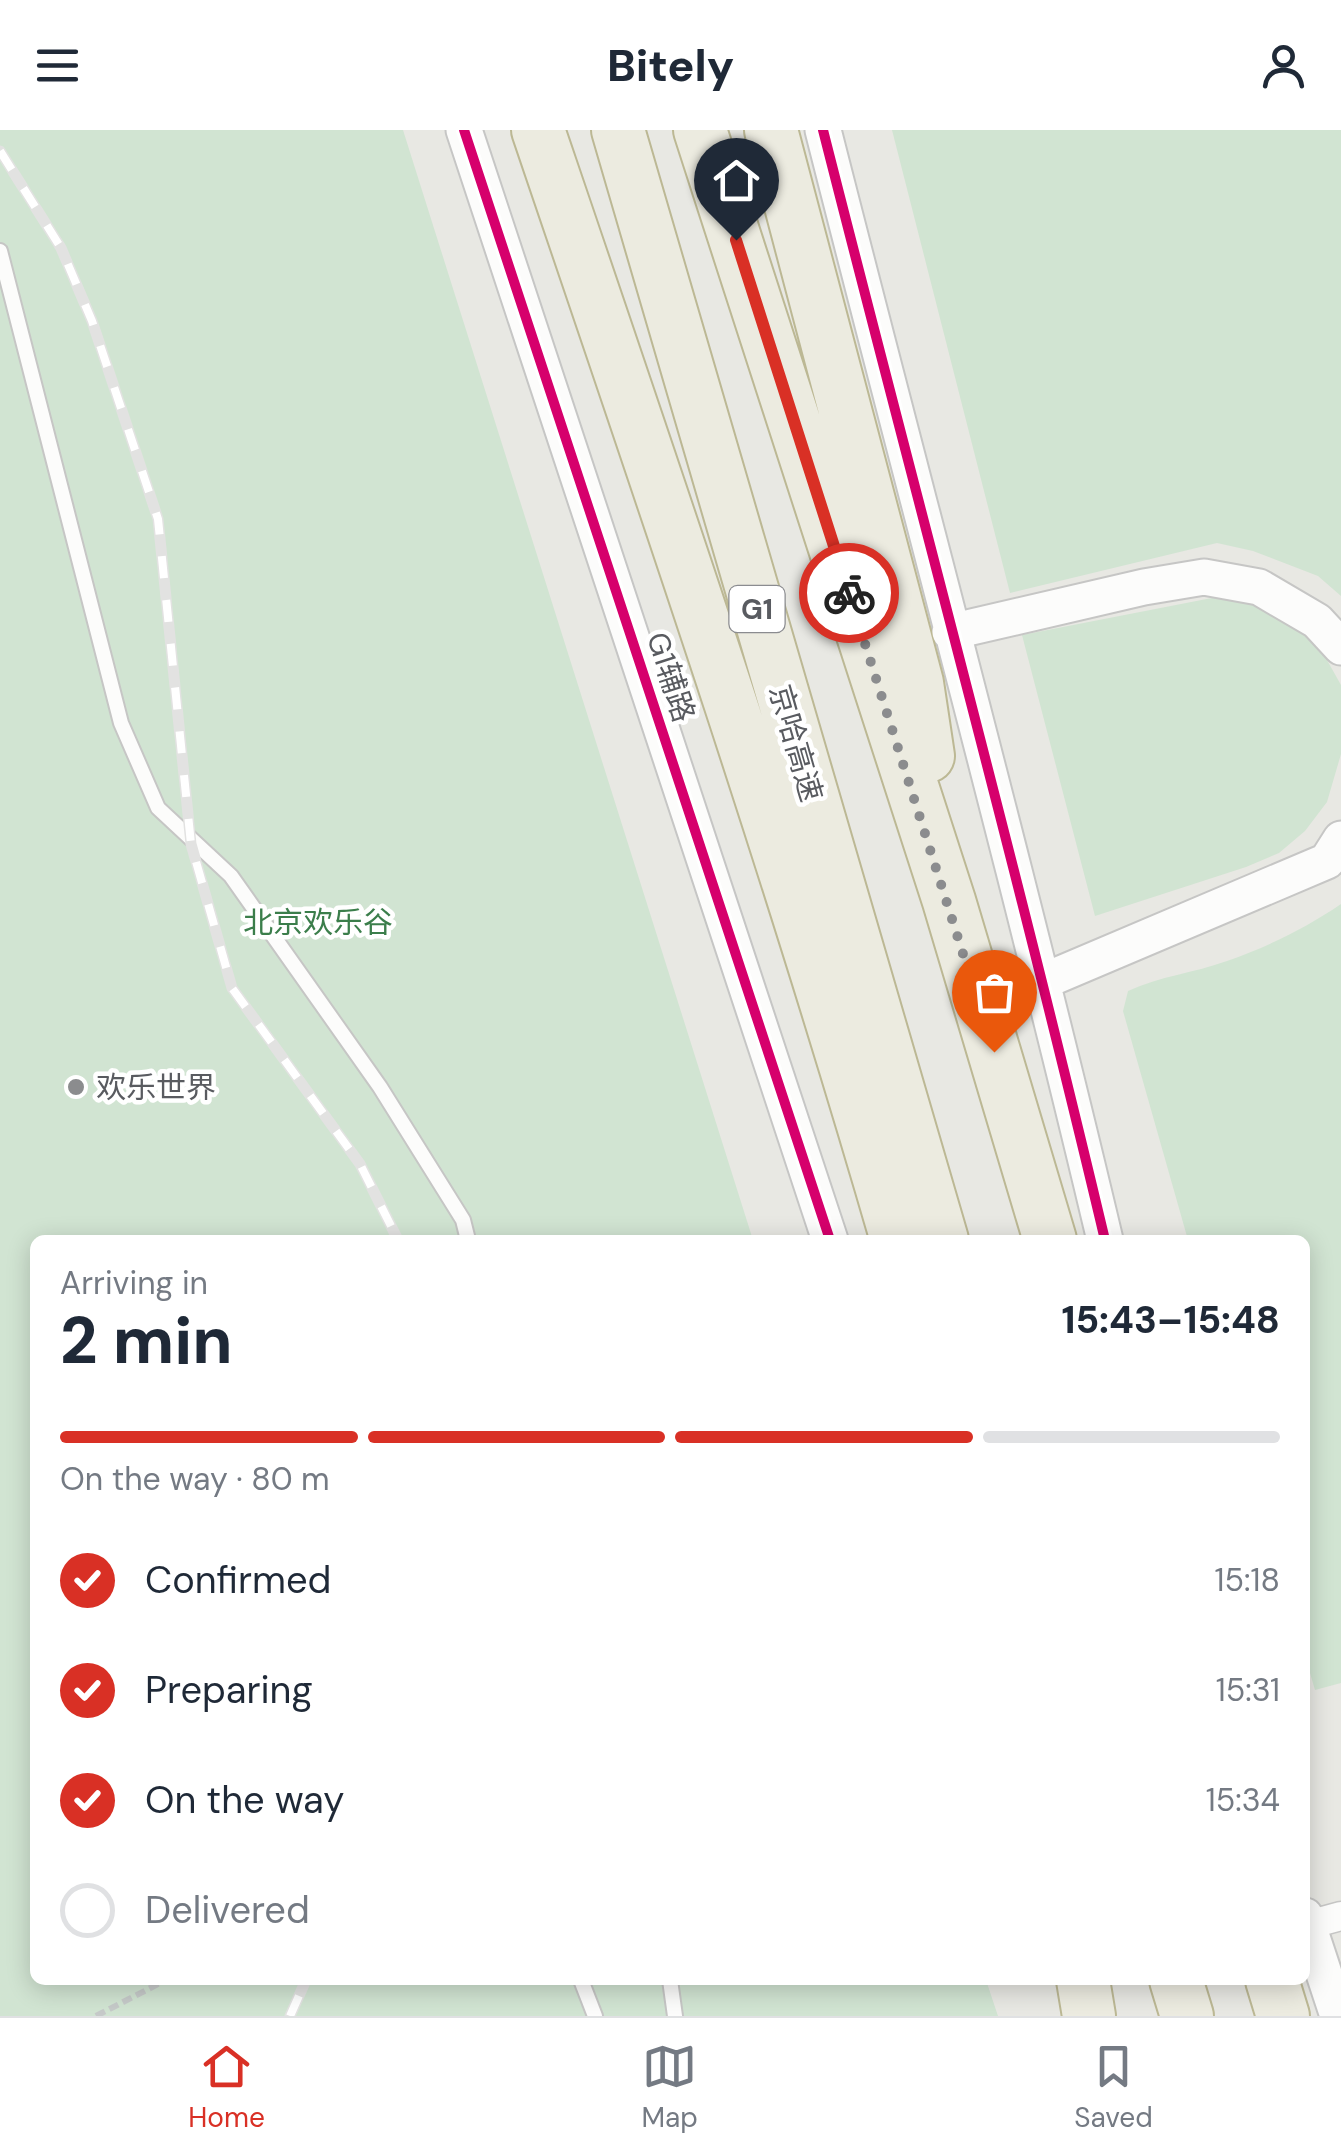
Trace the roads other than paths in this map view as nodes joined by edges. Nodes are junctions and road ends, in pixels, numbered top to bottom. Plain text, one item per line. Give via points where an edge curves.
1 (464, 130) edge
2 (538, 130) edge
3 (618, 130) edge
4 (700, 130) edge
5 (771, 130) edge
6 (824, 130) edge
7 (0, 251) edge
8 (950, 632) junction
9 (1341, 647) edge
10 (1341, 838) edge
11 (949, 901) junction
12 (1044, 981) junction
13 (854, 1092) junction
14 (467, 1235) edge
15 (828, 1235) edge
16 (896, 1235) edge
17 (931, 1235) edge
18 (941, 1235) edge
19 (1049, 1235) edge
20 (1104, 1235) edge
21 (1318, 1919) edge
22 (583, 1985) edge
23 (671, 1985) edge
24 (1076, 1985) edge
25 (1084, 1985) edge
26 (1178, 1985) edge
27 (1274, 1985) edge
28 (594, 2016) edge
29 (675, 2016) edge
30 (1088, 2016) edge
31 (1187, 2016) edge
32 (1283, 2016) edge
33 (1338, 2016) edge

1 - 15 street, G1辅路
2 - 13 highway
3 - 18 highway, 京哈高速 / G1
4 - 11 highway
5 - 11 highway via 918,683
6 - 8 street
7 - 14 lane via 121,723 158,808 231,876 380,1086
8 - 9 street via 1204,577 1259,586 1316,622
8 - 12 street
10 - 12 street via 1327,861
11 - 19 highway
12 - 20 street
13 - 16 highway
13 - 17 highway
21 - 33 street
22 - 28 lane
23 - 29 lane
24 - 30 street
25 - 30 highway
26 - 31 highway
27 - 32 highway

